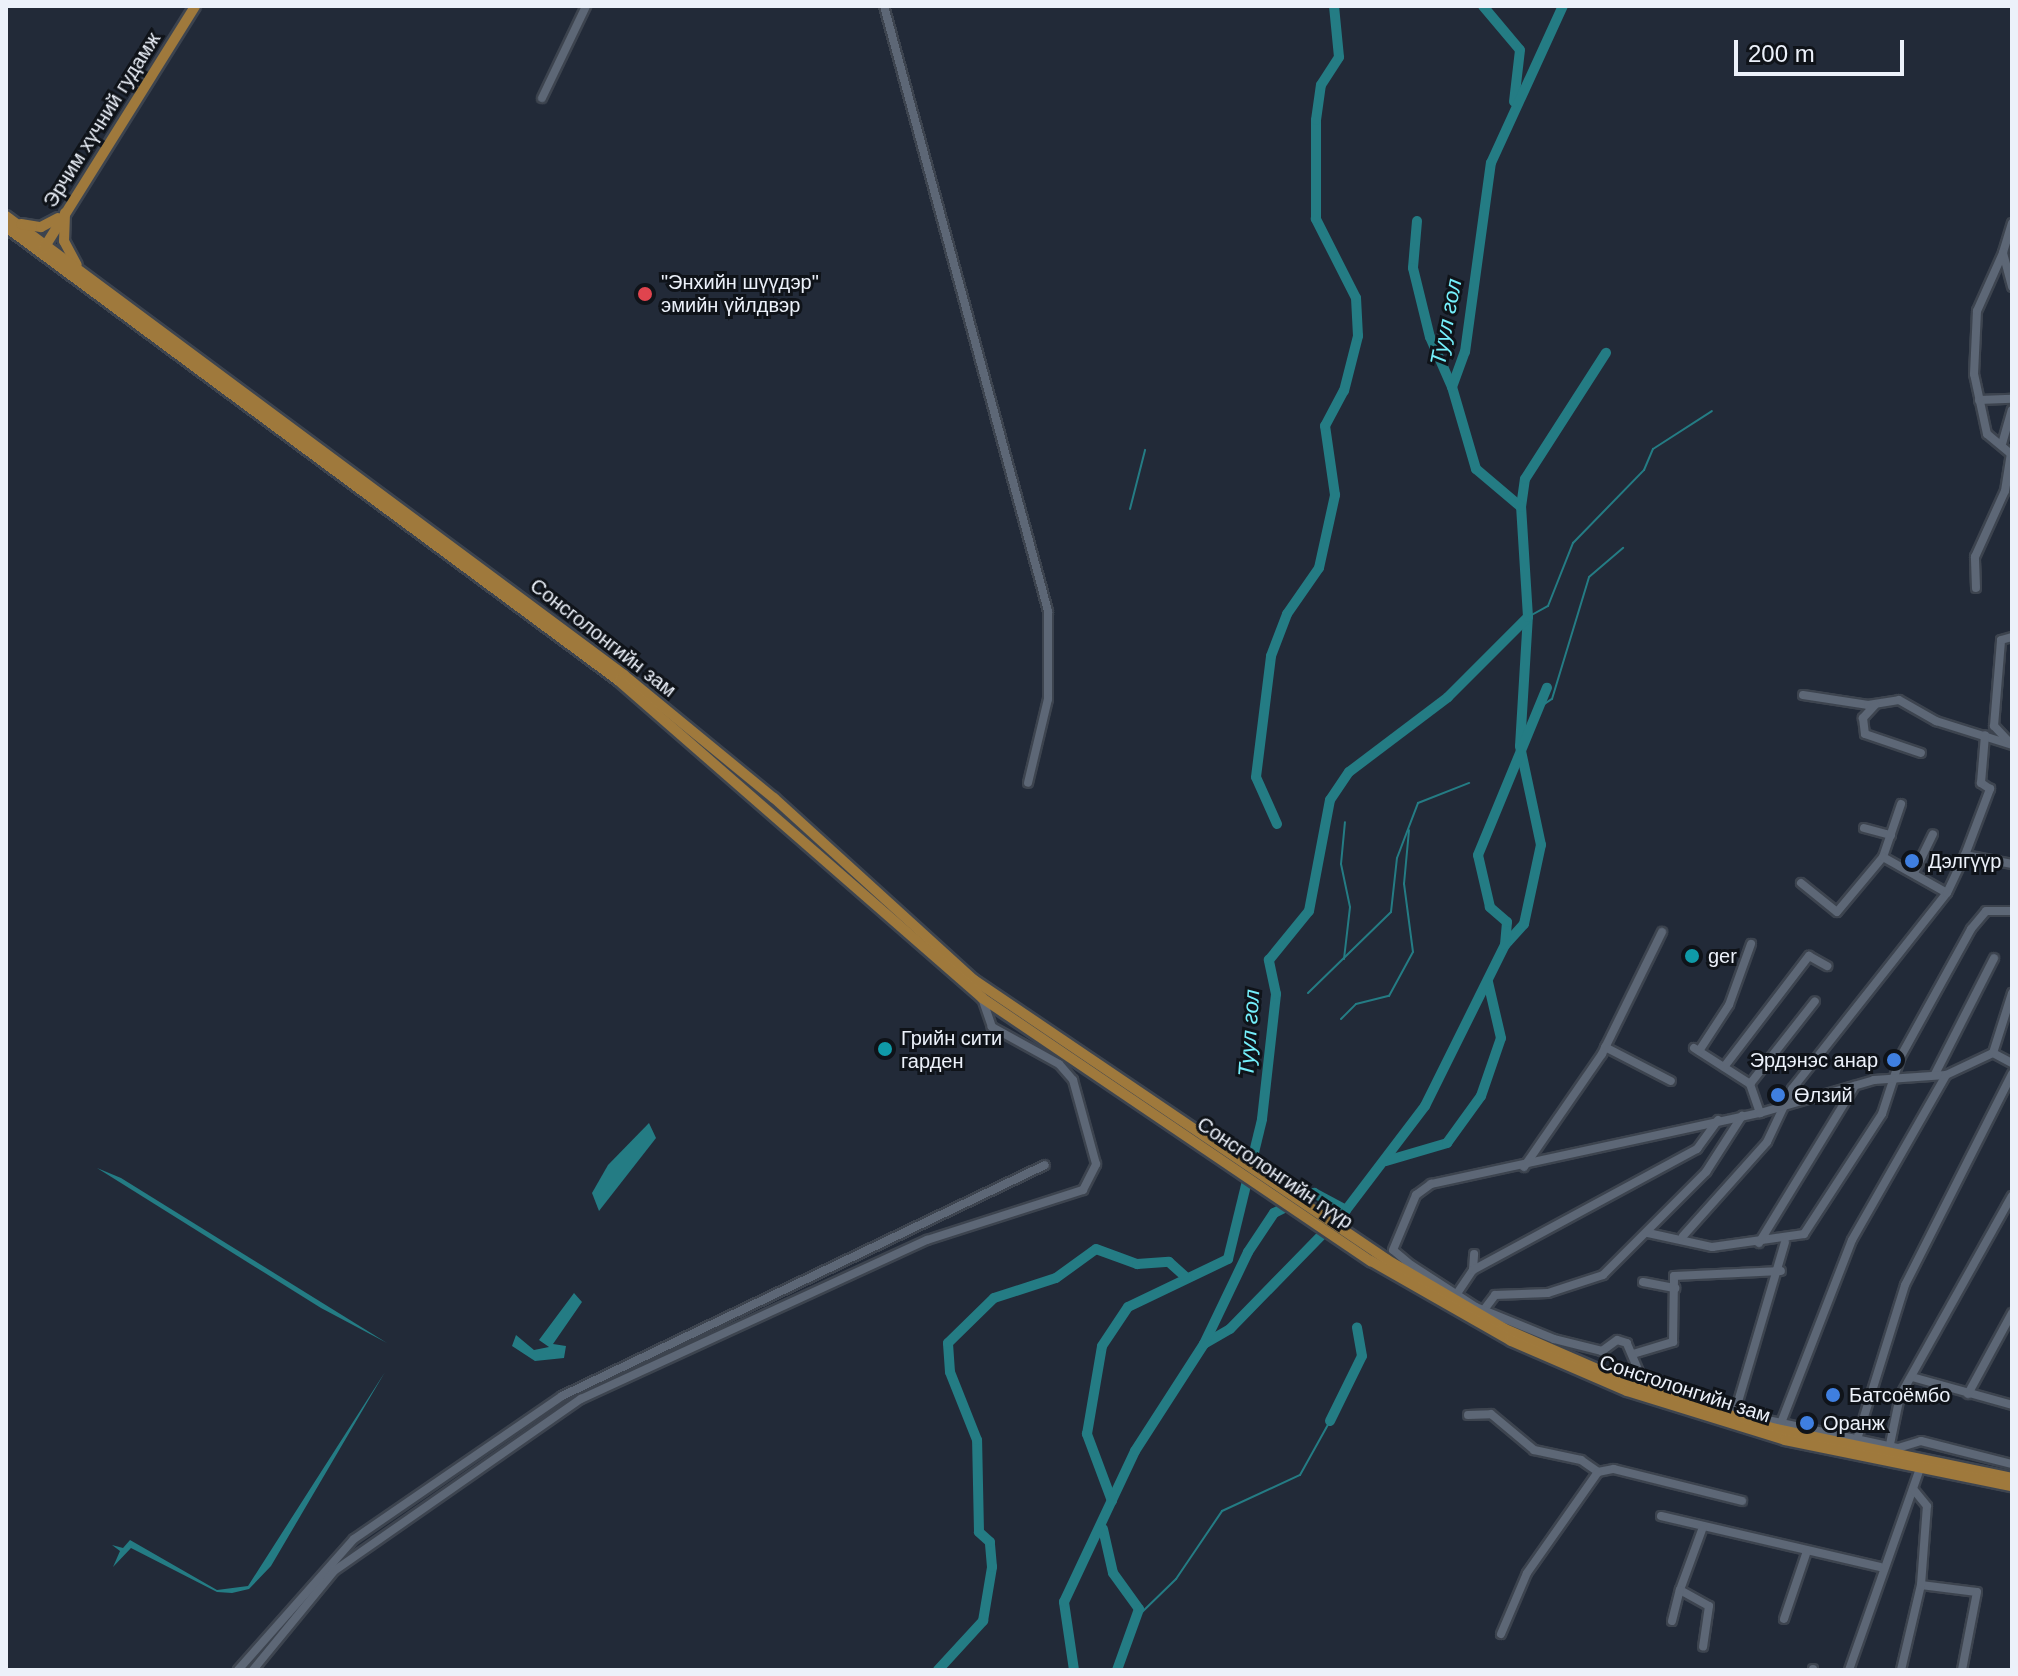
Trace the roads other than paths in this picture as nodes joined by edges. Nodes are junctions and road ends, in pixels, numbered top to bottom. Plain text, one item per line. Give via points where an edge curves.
1 (195, 6) edge
2 (586, 6) edge
3 (884, 6) edge
4 (542, 98) dead end
5 (66, 211) junction
6 (9, 222) edge
7 (2012, 223) edge
8 (43, 249) junction
9 (2003, 253) junction
10 (80, 270) junction
11 (2012, 287) edge
12 (2012, 399) edge
13 (1979, 400) junction
14 (2012, 410) edge
15 (2002, 444) junction
16 (1976, 588) dead end
17 (2012, 637) edge
18 (1803, 695) dead end
19 (1876, 704) junction
20 (1984, 733) junction
21 (2012, 745) edge
22 (1921, 753) dead end
23 (1028, 783) dead end
24 (1901, 804) dead end
25 (1864, 828) dead end
26 (1933, 834) dead end
27 (1891, 835) junction
28 (1965, 855) junction
29 (1883, 857) junction
30 (2012, 864) edge
31 (1914, 873) junction
32 (1801, 883) dead end
33 (1947, 893) junction
34 (2012, 911) edge
35 (1662, 932) dead end
36 (1751, 944) dead end
37 (1994, 958) dead end
38 (1827, 966) dead end
39 (2012, 993) edge
40 (982, 998) junction
41 (1815, 1001) dead end
42 (1605, 1047) junction
43 (1993, 1053) junction
44 (2012, 1063) edge
45 (1724, 1067) junction
46 (1935, 1074) junction
47 (2012, 1074) edge
48 (1946, 1075) junction
49 (1896, 1076) junction
50 (1671, 1081) dead end
51 (1750, 1084) junction
52 (1855, 1086) junction
53 (1788, 1102) junction
54 (1160, 1111) junction
55 (1760, 1113) junction
56 (1742, 1116) junction
57 (1718, 1120) junction
58 (1045, 1165) dead end
59 (1524, 1167) junction
60 (2012, 1196) edge
61 (1648, 1233) junction
62 (1683, 1236) junction
63 (1785, 1242) junction
64 (1759, 1243) junction
65 (1474, 1254) dead end
66 (1372, 1256) junction
67 (1473, 1270) junction
68 (1781, 1271) junction
69 (1643, 1282) dead end
70 (1675, 1288) junction
71 (1459, 1299) junction
72 (1482, 1313) junction
73 (2012, 1313) edge
74 (1554, 1339) junction
75 (1547, 1349) junction
76 (1633, 1354) junction
77 (1912, 1377) junction
78 (1968, 1394) junction
79 (1675, 1397) junction
80 (2012, 1405) edge
81 (1735, 1412) junction
82 (1468, 1415) dead end
83 (1781, 1423) junction
84 (1858, 1436) junction
85 (1888, 1450) junction
86 (2012, 1464) edge
87 (1920, 1468) junction
88 (1598, 1472) junction
89 (2012, 1478) edge
90 (1997, 1479) junction
91 (2012, 1486) edge
92 (1913, 1489) junction
93 (1742, 1501) dead end
94 (1661, 1516) dead end
95 (1703, 1527) junction
96 (1807, 1551) junction
97 (1880, 1567) junction
98 (1921, 1585) junction
99 (1680, 1590) junction
100 (1784, 1619) dead end
101 (1672, 1621) dead end
102 (1501, 1634) dead end
103 (1703, 1647) dead end
104 (238, 1670) edge
105 (253, 1670) edge
106 (1849, 1670) edge
107 (1901, 1670) edge
108 (1962, 1670) edge

1 - 5 main road, Эрчим хүчний гудамж
2 - 4 street
3 - 23 street via 1048,611 1050,679
5 - 6 main road via 49,225
5 - 8 main road, Эрчим хүчний гудамж
5 - 10 main road via 64,241
6 - 8 main road, Сонсголонгийн зам
7 - 9 street
8 - 10 main road, Сонсголонгийн зам
8 - 40 main road, Сонсголонгийн зам via 619,681
9 - 11 street
9 - 13 street via 1977,311
10 - 54 main road, Сонсголонгийн зам via 624,675 774,798 974,980
12 - 13 street
13 - 15 street via 1987,434
14 - 15 street
15 - 16 street via 2011,454 2007,479 1975,557
17 - 21 street via 2001,640 1994,726
18 - 19 street
19 - 20 street via 1899,700 1936,721
19 - 22 street via 1863,718 1865,734
20 - 21 street
20 - 28 street via 1981,783 1990,789
24 - 27 street
25 - 27 street
26 - 31 street
27 - 29 street
28 - 30 street
28 - 33 street
29 - 31 street
29 - 32 street via 1837,912
31 - 33 street
33 - 53 street
34 - 49 street via 1979,918
35 - 42 street
36 - 45 street via 1729,1005 1697,1049
37 - 46 street
38 - 45 street via 1809,956 1753,1021
39 - 43 street
40 - 54 main road, Сонсголонгийн зам
40 - 105 street via 992,1027 1059,1064 1073,1080 1096,1164 1083,1190 927,1240 581,1399 334,1571
41 - 51 street
42 - 50 street
42 - 59 street
43 - 44 street
43 - 48 street
45 - 51 street
46 - 48 street
46 - 49 street
47 - 84 street via 1905,1285
48 - 83 street via 1852,1240
49 - 52 street
49 - 63 street via 1882,1114 1804,1234
51 - 55 street
52 - 53 street
52 - 64 street
53 - 55 street
53 - 62 street via 1767,1142
54 - 66 main road, Сонсголонгийн гүүр
55 - 56 street
56 - 57 street
56 - 61 street via 1706,1172
57 - 59 street
57 - 67 street via 1681,1160 1605,1193
58 - 104 street via 562,1396 354,1539
59 - 71 street via 1431,1184 1416,1195 1393,1250
60 - 77 street
61 - 62 street
61 - 72 street via 1590,1283 1495,1295
62 - 64 street via 1712,1247
63 - 64 street
63 - 68 street
65 - 67 street
66 - 71 main road, Сонсголонгийн зам
66 - 87 main road, Сонсголонгийн зам via 1492,1331 1616,1387 1772,1436
67 - 71 street
68 - 70 street via 1674,1276
68 - 81 street
69 - 70 street
70 - 76 street via 1673,1342
71 - 72 main road, Сонсголонгийн зам
72 - 74 street
72 - 75 main road, Сонсголонгийн зам
73 - 78 street
74 - 75 street
74 - 76 street via 1602,1351 1617,1340
75 - 79 main road, Сонсголонгийн зам
76 - 79 street via 1642,1379
77 - 78 street
77 - 85 street
78 - 80 street
79 - 81 street
79 - 85 main road, Сонсголонгийн зам
81 - 83 street
82 - 88 street via 1491,1414 1534,1450 1581,1460
83 - 84 street
84 - 85 street
85 - 86 street via 1921,1441
85 - 90 main road, Сонсголонгийн зам
87 - 90 main road, Сонсголонгийн зам
87 - 92 street
88 - 93 street via 1614,1469
88 - 102 street via 1527,1573
89 - 90 main road, Сонсголонгийн зам
90 - 91 main road, Сонсголонгийн зам
92 - 97 street
92 - 98 street via 1927,1506
94 - 95 street
95 - 96 street
95 - 99 street
96 - 97 street
96 - 100 street
97 - 106 street
98 - 107 street
98 - 108 street via 1977,1592
99 - 101 street
99 - 103 street via 1709,1606

